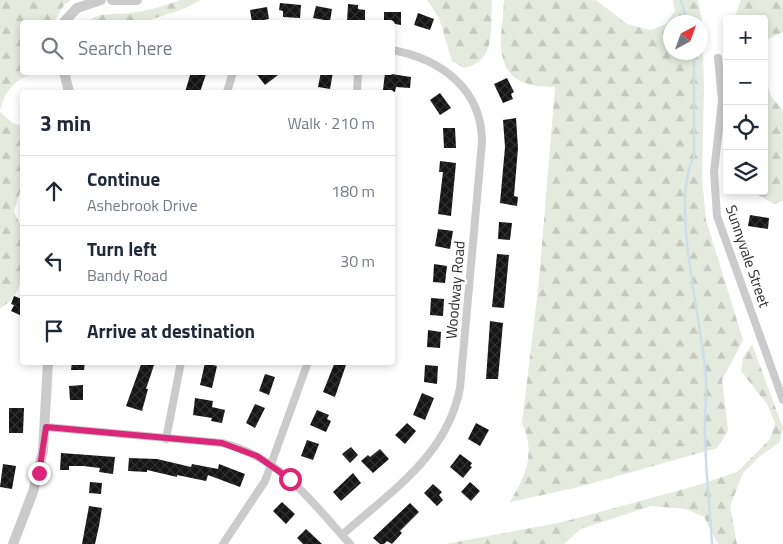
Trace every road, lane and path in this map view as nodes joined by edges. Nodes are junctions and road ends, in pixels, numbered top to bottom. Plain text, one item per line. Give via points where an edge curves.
1 (101, 0) edge
2 (112, 0) edge
3 (136, 0) edge
4 (66, 20) edge
5 (395, 51) edge
6 (718, 58) dead end
7 (65, 75) edge
8 (231, 75) edge
9 (358, 75) edge
10 (68, 90) edge
11 (228, 90) edge
12 (357, 90) edge
13 (48, 365) edge
14 (180, 365) edge
15 (307, 365) edge
16 (783, 400) edge
17 (46, 427) junction
18 (166, 439) junction
19 (273, 465) junction
20 (342, 535) junction
21 (13, 544) edge
22 (223, 544) edge
23 (350, 544) edge

1 - 4 street via 77,8
2 - 3 street
5 - 20 street, Woodway Road via 421,58 448,72 467,92 480,119 482,142 460,388 453,416 437,446
6 - 16 street, Sunnyvale Street via 722,101 714,172 716,210
7 - 10 street
8 - 11 street
9 - 12 street
13 - 17 street
14 - 18 street
15 - 19 street
17 - 18 street
17 - 21 street via 35,486
18 - 19 street via 222,443 238,447
19 - 20 street
19 - 22 street
20 - 23 street

